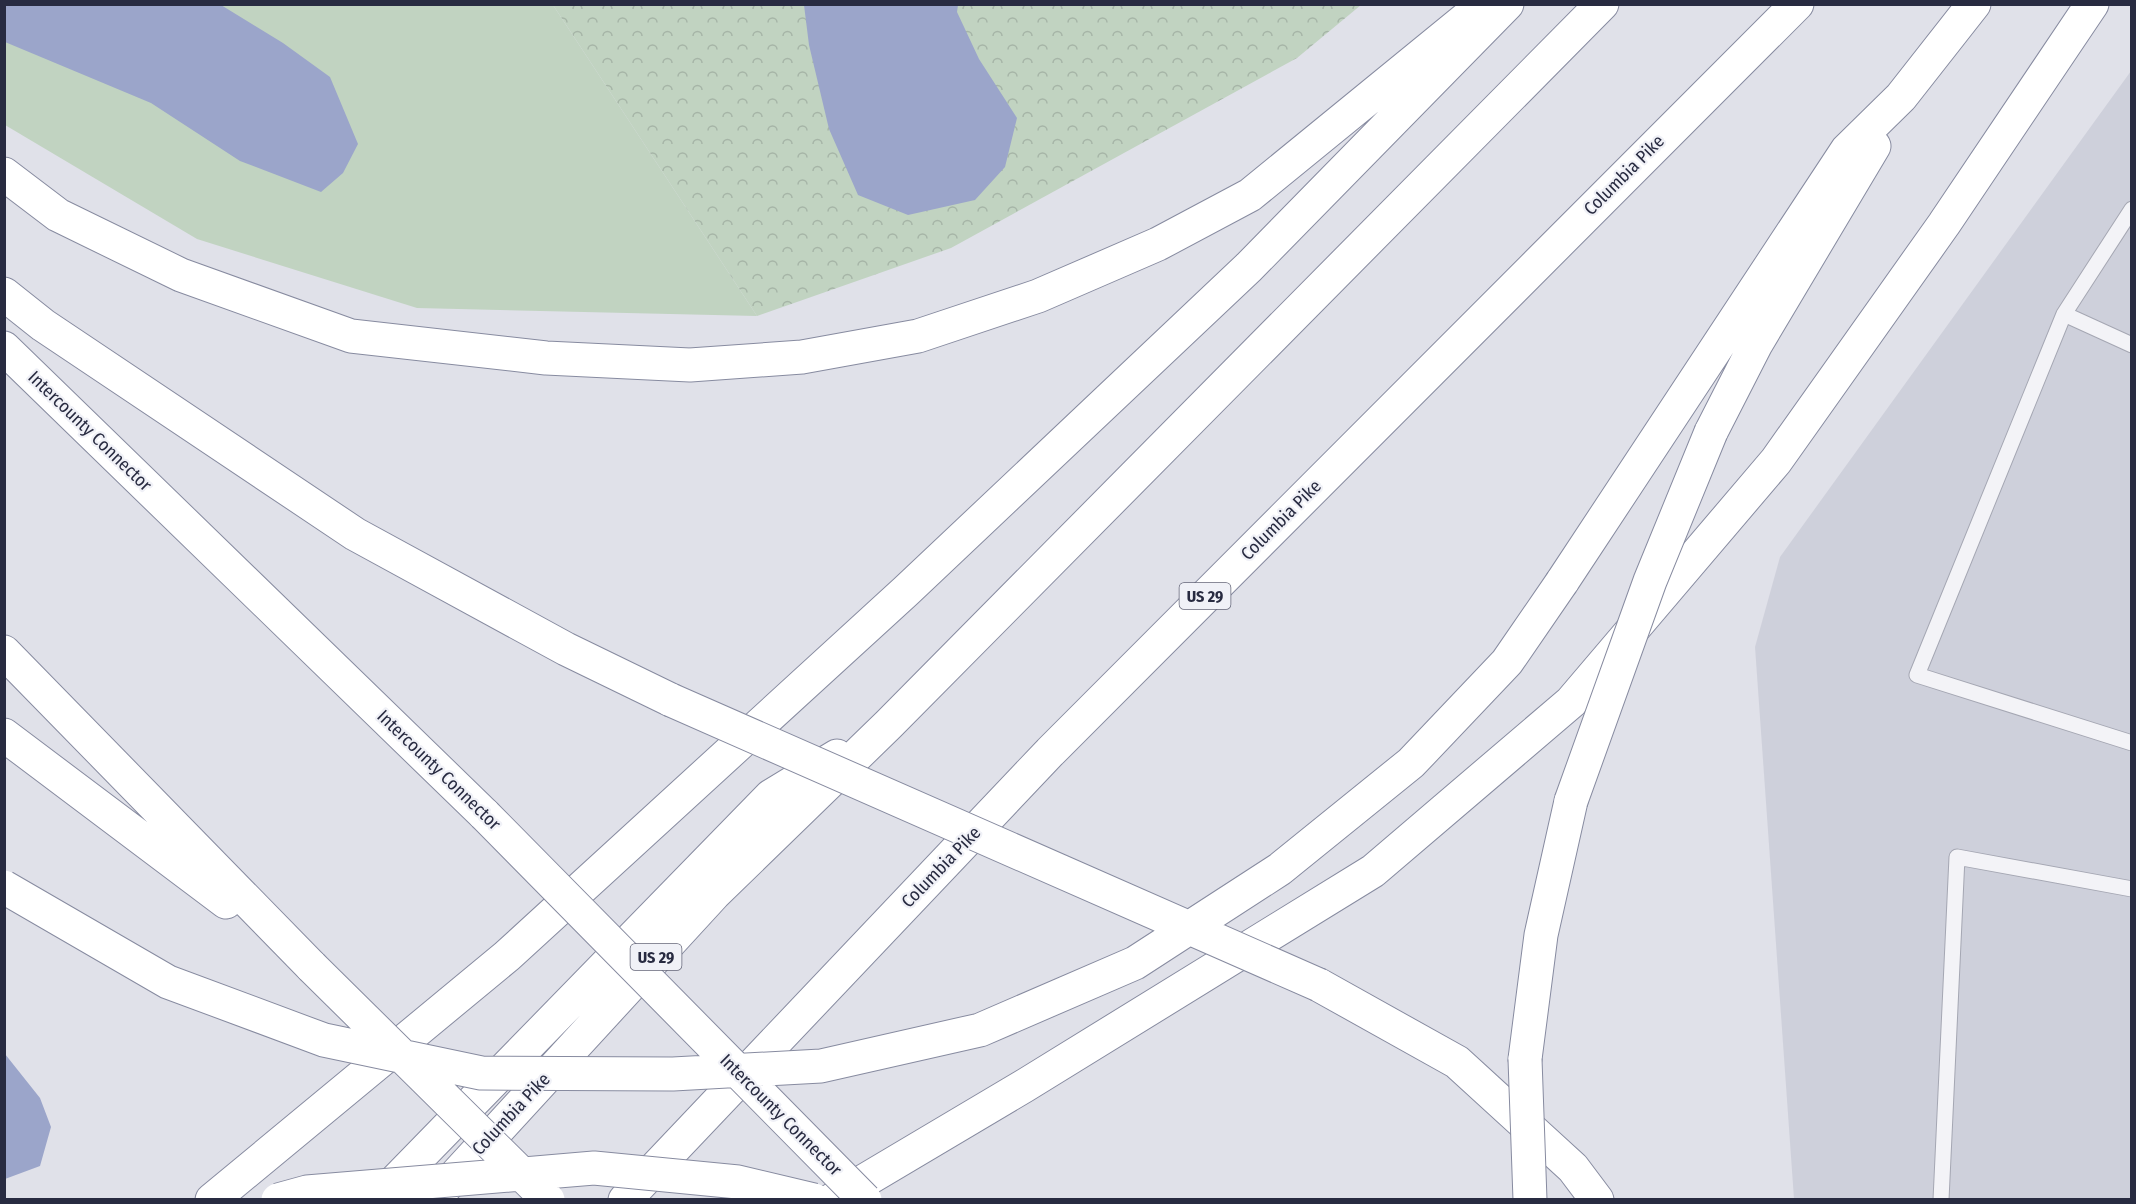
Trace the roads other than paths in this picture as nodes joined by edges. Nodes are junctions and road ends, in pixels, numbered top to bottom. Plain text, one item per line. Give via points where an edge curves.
1 (1483, 4) edge
2 (1507, 4) edge
3 (1602, 4) edge
4 (1797, 4) edge
5 (1974, 4) edge
6 (2092, 4) edge
7 (1901, 97) junction
8 (4, 174) edge
9 (2132, 209) edge
10 (4, 294) edge
11 (2064, 314) junction
12 (2132, 345) edge
13 (4, 348) edge
14 (4, 652) edge
15 (889, 724) junction
16 (4, 735) edge
17 (2132, 743) edge
18 (4, 887) edge
19 (2132, 890) edge
20 (312, 967) junction
21 (212, 1200) edge
22 (278, 1200) edge
23 (377, 1200) edge
24 (433, 1200) edge
25 (548, 1200) edge
26 (625, 1200) edge
27 (814, 1200) edge
28 (832, 1200) edge
29 (865, 1200) edge
30 (1530, 1200) edge
31 (1597, 1200) edge
32 (1941, 1200) edge

1 - 8 highway via 1250,195 1158,244 1038,296 918,336 802,357 679,365 546,358 351,336 181,275 58,215
2 - 21 highway via 1249,267 906,591 507,957
3 - 15 highway, Columbia Pike / US 29
4 - 26 highway, Columbia Pike / US 29 via 1050,752
5 - 7 highway
6 - 28 highway via 1944,224 1776,461 1571,702 1372,872
7 - 18 highway, bridge via 1847,150 1507,662 1411,763 1280,869 1135,963 980,1030 820,1066 673,1074 481,1073 324,1040 168,982
7 - 30 highway, bridge via 1756,344 1711,432 1650,581 1571,801 1541,935 1525,1059
9 - 11 lane
10 - 31 highway, bridge via 43,326 355,534 566,649 671,700 1319,985 1457,1062 1573,1168
11 - 12 lane
11 - 17 lane via 1917,675
13 - 29 highway, Intercounty Connector, bridge via 485,814
14 - 20 highway
15 - 23 highway via 771,796
15 - 24 highway, Columbia Pike / US 29 via 714,894
16 - 20 highway
19 - 32 lane via 1957,857
20 - 25 highway, bridge
22 - 27 highway, bridge via 307,1192 594,1168 738,1182

